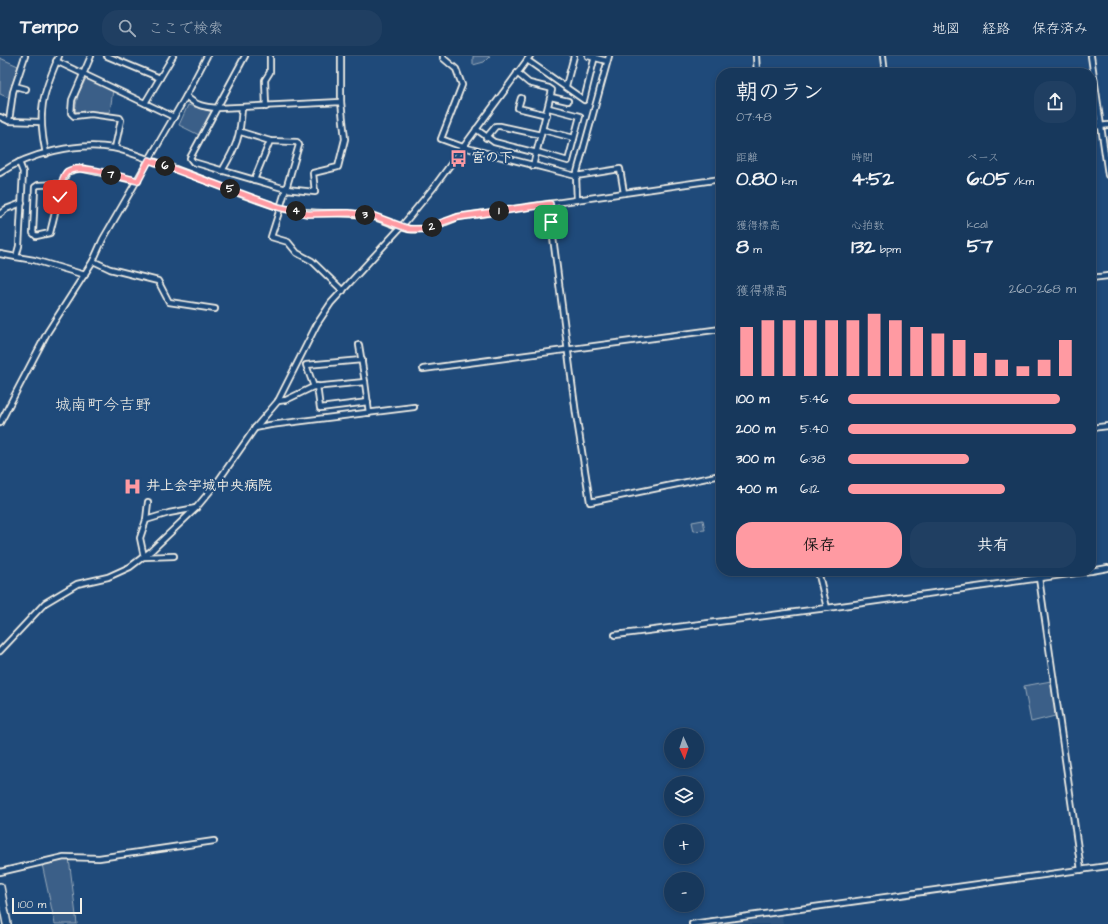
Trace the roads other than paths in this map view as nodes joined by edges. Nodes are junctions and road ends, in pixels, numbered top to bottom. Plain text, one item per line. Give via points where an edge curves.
1 (25, 56) edge
2 (59, 56) edge
3 (91, 56) edge
4 (107, 56) edge
5 (173, 56) edge
6 (207, 56) edge
7 (245, 56) edge
8 (270, 56) edge
9 (341, 56) edge
10 (443, 56) edge
11 (574, 56) edge
12 (588, 56) edge
13 (756, 56) edge
14 (883, 56) edge
15 (1091, 56) edge
16 (595, 57) edge
17 (528, 58) edge
18 (608, 58) edge
19 (56, 61) junction
20 (757, 68) edge
21 (884, 68) edge
22 (1093, 68) edge
23 (517, 73) junction
24 (83, 74) junction
25 (160, 78) junction
26 (15, 86) junction
27 (566, 86) junction
28 (26, 89) dead end
29 (1096, 91) edge
30 (186, 96) junction
31 (551, 96) junction
32 (521, 98) dead end
33 (568, 101) dead end
34 (341, 102) junction
35 (146, 103) junction
36 (266, 107) junction
37 (218, 108) junction
38 (242, 108) junction
39 (549, 108) junction
40 (547, 115) junction
41 (0, 117) edge
42 (174, 117) junction
43 (9, 121) junction
44 (41, 122) junction
45 (1108, 125) edge
46 (1096, 126) edge
47 (1101, 126) junction
48 (476, 129) junction
49 (543, 130) junction
50 (241, 132) junction
51 (541, 136) junction
52 (486, 138) junction
53 (574, 138) junction
54 (270, 142) junction
55 (463, 147) junction
56 (115, 148) junction
57 (537, 153) junction
58 (46, 154) junction
59 (149, 160) junction
60 (19, 162) junction
61 (533, 166) junction
62 (222, 171) junction
63 (0, 173) edge
64 (1108, 175) edge
65 (576, 176) junction
66 (254, 180) junction
67 (716, 180) edge
68 (138, 181) junction
69 (62, 184) junction
70 (286, 189) junction
71 (624, 193) junction
72 (577, 200) junction
73 (22, 203) junction
74 (550, 204) junction
75 (0, 214) edge
76 (401, 227) junction
77 (0, 254) edge
78 (16, 257) junction
79 (93, 262) junction
80 (85, 275) junction
81 (1108, 276) edge
82 (1096, 277) edge
83 (344, 291) junction
84 (216, 309) dead end
85 (716, 330) edge
86 (359, 345) dead end
87 (567, 348) junction
88 (362, 360) junction
89 (423, 369) dead end
90 (365, 382) junction
91 (316, 387) junction
92 (278, 401) junction
93 (368, 402) junction
94 (414, 407) dead end
95 (369, 413) junction
96 (0, 423) edge
97 (1108, 426) edge
98 (1096, 427) edge
99 (255, 428) junction
100 (716, 476) edge
101 (148, 502) dead end
102 (196, 508) junction
103 (146, 520) junction
104 (174, 556) dead end
105 (144, 557) junction
106 (1108, 568) edge
107 (1096, 570) edge
108 (819, 576) edge
109 (1052, 576) edge
110 (1039, 578) junction
111 (827, 608) junction
112 (615, 635) dead end
113 (0, 651) edge
114 (214, 841) dead end
115 (1108, 866) edge
116 (1081, 870) junction
117 (0, 872) edge
118 (0, 887) edge
119 (8, 924) edge
120 (692, 924) edge

1 - 26 street
2 - 19 street
3 - 24 street
4 - 25 street
5 - 25 street
6 - 30 street
7 - 37 street
8 - 36 street via 270,72 265,80
9 - 34 street
10 - 55 street via 442,58 456,69 462,85 441,140
11 - 27 street
12 - 16 street
13 - 20 street
14 - 21 street
15 - 22 street
16 - 18 street
16 - 27 street via 584,100
17 - 23 street
17 - 27 street
18 - 65 street
19 - 24 street
19 - 44 street via 43,96
23 - 31 street via 529,83 552,90
23 - 48 street
24 - 35 street
24 - 56 street via 72,100 71,113 74,116 91,114 120,118
25 - 35 street
26 - 28 street
26 - 43 street
29 - 47 street
30 - 37 street via 193,103
30 - 42 street
31 - 33 street
31 - 39 street
32 - 40 street via 518,108
34 - 36 street
34 - 70 street via 345,139 338,167 313,173 315,192
35 - 42 street
36 - 38 street
37 - 38 street
37 - 62 street via 190,158 192,162
38 - 50 street
39 - 40 street
39 - 53 street via 580,116
40 - 49 street
41 - 43 street
42 - 59 street
43 - 44 street
44 - 58 street
45 - 47 street
46 - 47 street
47 - 64 street
48 - 52 street
48 - 55 street
49 - 51 street
49 - 53 street
50 - 54 street
50 - 62 street via 238,144
51 - 52 street via 496,126
51 - 57 street
52 - 57 street
53 - 57 street via 568,161
54 - 66 street
54 - 70 street via 297,142
55 - 61 street
55 - 76 street
56 - 58 street via 80,146
56 - 59 street
57 - 61 street
58 - 60 street
59 - 68 street
59 - 76 street via 286,209 308,214 368,215 383,218
60 - 63 street
60 - 73 street via 23,172
61 - 65 street
62 - 66 street
65 - 71 street via 620,169
65 - 72 street
66 - 70 street
67 - 71 street
68 - 69 street via 80,168 67,172
68 - 79 street via 103,239
69 - 69 street via 35,187 32,233 36,236 50,233
70 - 83 street, bridge via 271,237 288,242 297,253 312,261
71 - 72 street
72 - 74 street
73 - 75 street
73 - 78 street
74 - 76 street via 458,217 423,229
74 - 87 street
76 - 83 street
77 - 78 street
78 - 80 street
79 - 80 street
79 - 84 street via 158,281 169,302
80 - 96 street via 47,333
81 - 82 street
83 - 92 street via 331,303 317,324
85 - 87 street
86 - 88 street
87 - 89 street
87 - 100 street via 590,502
88 - 90 street
88 - 91 street via 306,365
90 - 91 street
90 - 93 street
91 - 92 street
91 - 93 street via 320,408
92 - 99 street
93 - 95 street
94 - 95 street
95 - 99 street
97 - 98 street
99 - 102 street
101 - 103 street
102 - 103 street
102 - 105 street
103 - 105 street via 140,538
104 - 105 street
105 - 113 street via 108,577 77,584 58,593 45,603
106 - 107 street
108 - 111 street
109 - 110 street
110 - 111 street
110 - 116 street
111 - 112 street
114 - 117 street via 99,858 64,857
115 - 116 street
116 - 120 street
118 - 119 highway

